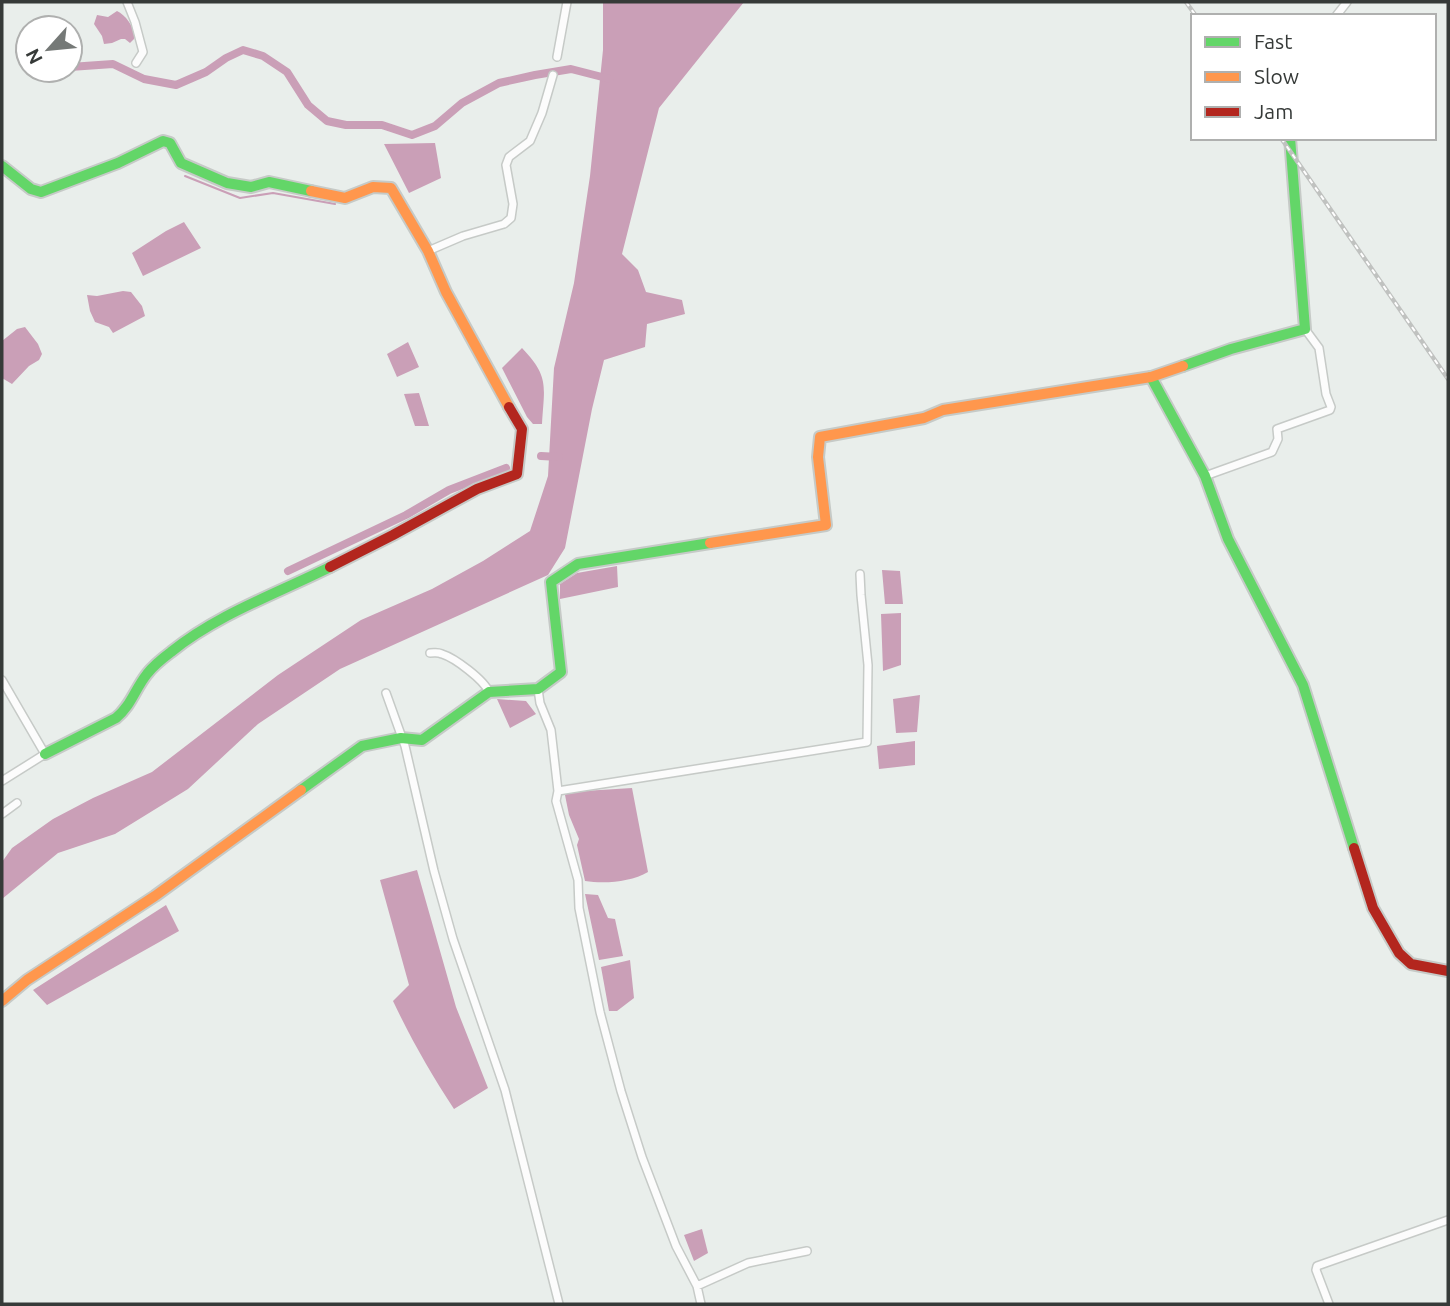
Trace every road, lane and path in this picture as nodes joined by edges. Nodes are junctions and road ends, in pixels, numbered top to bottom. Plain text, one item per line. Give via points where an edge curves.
1 (127, 2) edge
2 (567, 2) edge
3 (557, 57) dead end
4 (136, 63) dead end
5 (553, 75) dead end
6 (1290, 140) edge
7 (2, 166) edge
8 (428, 251) junction
9 (1305, 329) junction
10 (1151, 377) junction
11 (1205, 476) junction
12 (860, 574) dead end
13 (430, 653) dead end
14 (2, 680) edge
15 (538, 689) junction
16 (489, 692) junction
17 (386, 693) dead end
18 (401, 737) junction
19 (45, 754) junction
20 (2, 781) edge
21 (558, 791) junction
22 (17, 803) dead end
23 (2, 814) edge
24 (1448, 971) edge
25 (2, 1001) edge
26 (1448, 1220) edge
27 (807, 1251) dead end
28 (697, 1286) junction
29 (559, 1304) edge
30 (701, 1304) edge
31 (1329, 1304) edge

1 - 4 street via 142,52
2 - 3 street
5 - 8 street via 530,141 509,157 506,165 511,218
6 - 9 street
7 - 8 street via 30,189 41,192 163,141 170,143 181,163 228,183 251,187 269,182 345,198 373,187 391,188
8 - 19 street via 522,429 517,474 477,489 201,631 147,674 127,710
9 - 10 street
9 - 11 street via 1319,348 1329,410 1277,429 1272,452
10 - 11 street
10 - 15 street via 943,410 924,418 820,437 818,457 827,525 579,564 551,582 561,672
11 - 24 street via 1228,539 1303,685 1373,908 1405,960
12 - 21 street via 868,665 867,742
13 - 16 street via 460,664
14 - 19 street
15 - 16 street
15 - 21 street via 551,730
16 - 18 street via 422,740
17 - 18 street
18 - 25 street via 362,746
18 - 29 street via 450,927 505,1090
19 - 20 street
21 - 28 street via 556,801 578,880 579,908 600,1012 621,1091 677,1247
22 - 23 street
26 - 31 street via 1317,1266
27 - 28 street via 748,1263
28 - 30 street

